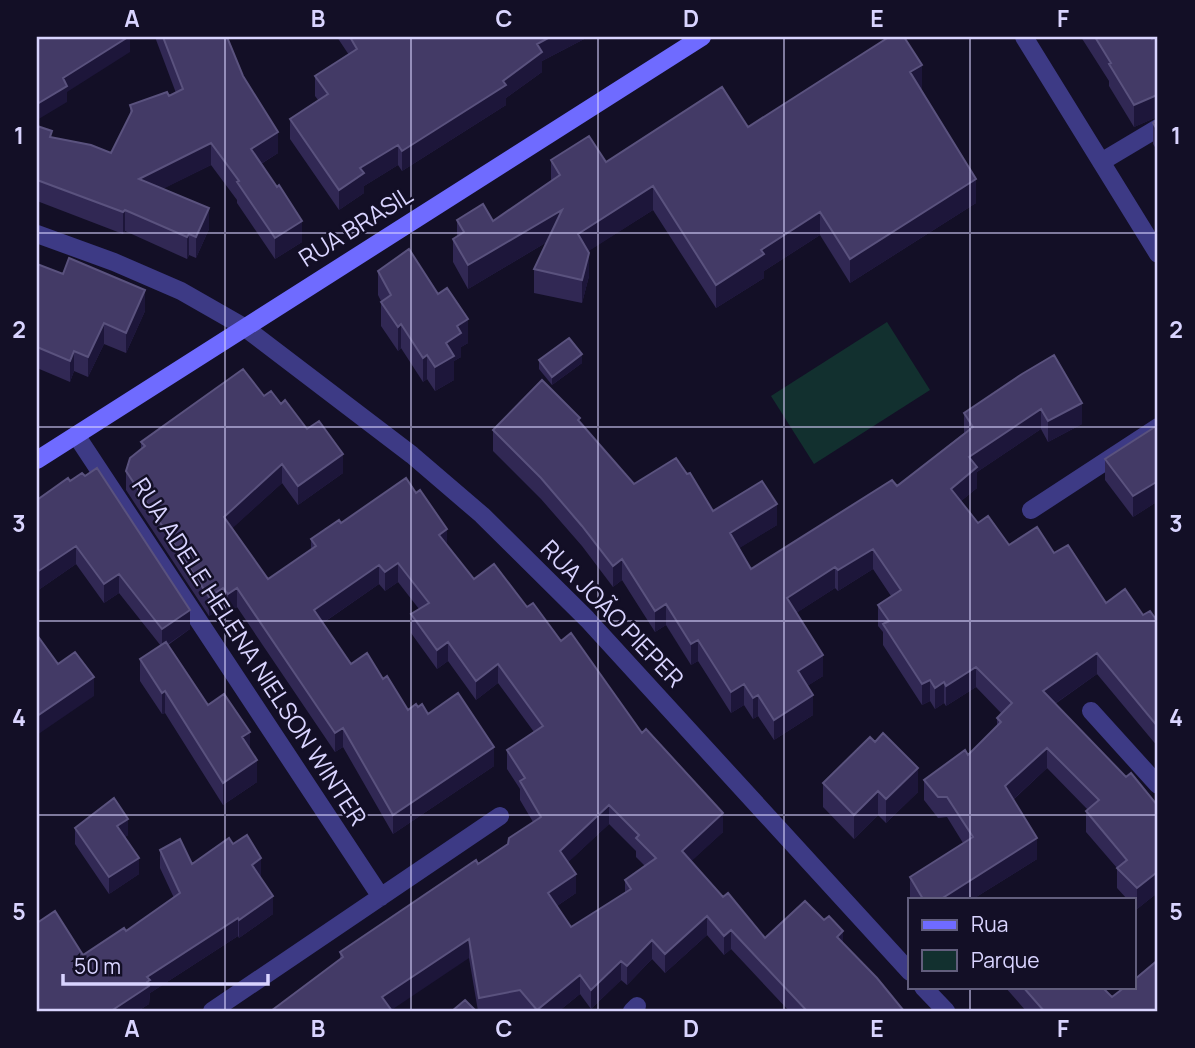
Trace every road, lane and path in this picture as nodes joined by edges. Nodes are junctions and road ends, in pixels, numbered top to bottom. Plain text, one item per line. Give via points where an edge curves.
1 (702, 37) edge
2 (1024, 37) edge
3 (1158, 128) edge
4 (1101, 162) junction
5 (37, 234) edge
6 (1158, 254) edge
7 (244, 327) junction
8 (1158, 427) edge
9 (76, 435) junction
10 (37, 460) edge
11 (1031, 510) dead end
12 (1091, 711) dead end
13 (1158, 785) edge
14 (500, 816) dead end
15 (381, 897) junction
16 (908, 970) edge
17 (924, 988) edge
18 (212, 1011) edge
19 (946, 1011) edge

1 - 7 street, RUA BRASIL
2 - 4 street
3 - 4 street
4 - 6 street
5 - 7 street, RUA JOÃO PIEPER via 181,291
7 - 9 street, RUA BRASIL
7 - 16 street, RUA JOÃO PIEPER via 412,455 482,515 587,619
8 - 11 street
9 - 10 street, RUA BRASIL
9 - 15 street, RUA ADELE HELENA NIELSON WINTER
12 - 13 street
14 - 15 street
15 - 18 street
17 - 19 street

